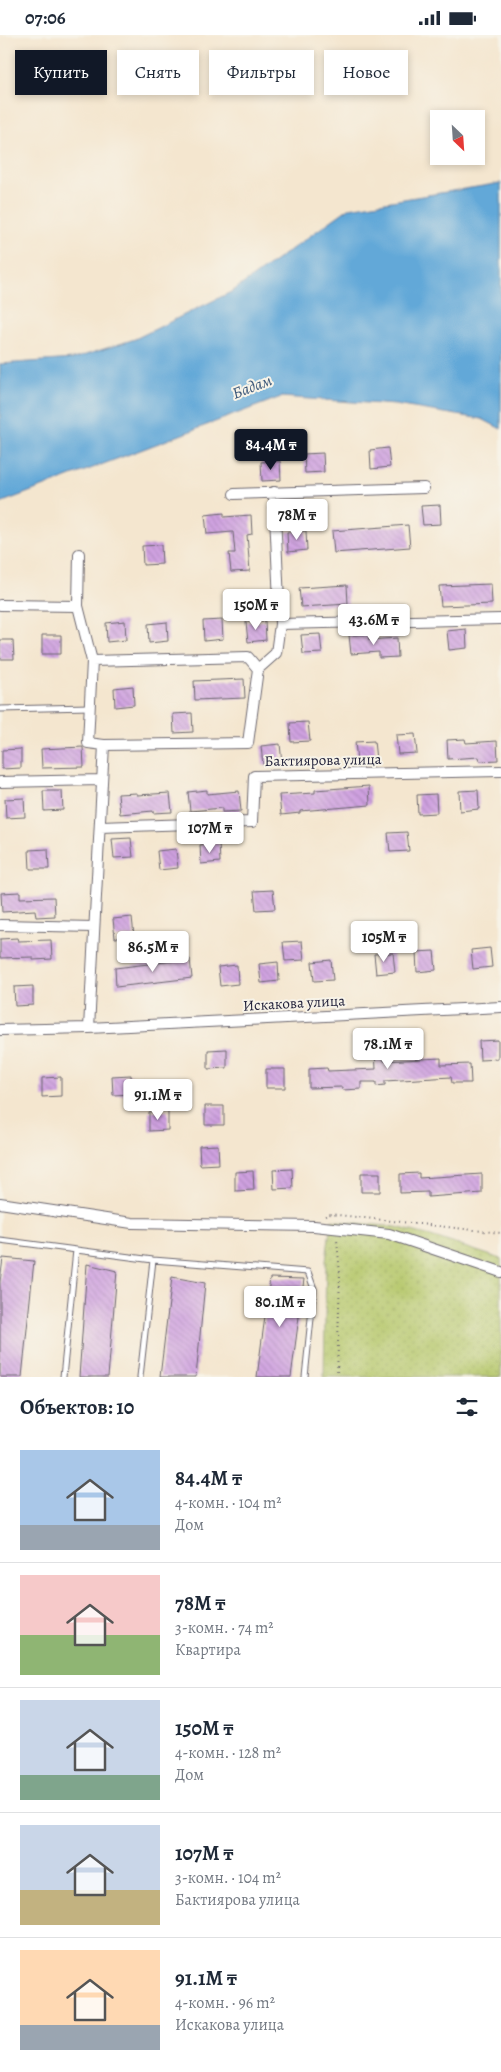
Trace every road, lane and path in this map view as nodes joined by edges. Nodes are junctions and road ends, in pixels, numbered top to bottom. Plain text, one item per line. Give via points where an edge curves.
1 (424, 488) dead end
2 (274, 492) junction
3 (234, 493) dead end
4 (79, 554) dead end
5 (0, 605) edge
6 (78, 606) junction
7 (501, 619) edge
8 (280, 624) junction
9 (92, 661) junction
10 (258, 669) junction
11 (90, 707) junction
12 (0, 709) edge
13 (104, 745) junction
14 (501, 771) edge
15 (102, 780) junction
16 (0, 782) edge
17 (100, 827) junction
18 (0, 925) edge
19 (94, 927) junction
20 (501, 1007) edge
21 (89, 1028) junction
22 (0, 1030) edge
23 (0, 1203) edge
24 (314, 1226) junction
25 (336, 1229) junction
26 (501, 1233) edge
27 (0, 1240) edge
28 (76, 1250) junction
29 (153, 1260) junction
30 (501, 1272) edge
31 (63, 1377) edge
32 (140, 1377) edge
33 (305, 1377) edge
34 (337, 1377) edge

1 - 2 street
2 - 3 street
2 - 8 street
4 - 6 street
5 - 6 street
6 - 9 street
7 - 8 street
8 - 10 street via 276,653
9 - 10 street via 248,657
9 - 11 street
10 - 13 street via 248,743
11 - 12 lane
11 - 13 street via 88,743
13 - 15 street
14 - 17 street, Бактиярова улица via 254,776 252,822
15 - 16 street
15 - 17 street
17 - 19 street
18 - 19 street
19 - 21 street
20 - 21 street, Искакова улица
21 - 22 street, Искакова улица
23 - 24 street via 132,1223
24 - 25 street
24 - 26 path via 329,1213
25 - 30 street via 390,1234
25 - 34 path via 340,1274
27 - 28 lane
28 - 29 lane
28 - 31 lane
29 - 32 lane
29 - 33 lane via 308,1272 314,1289

